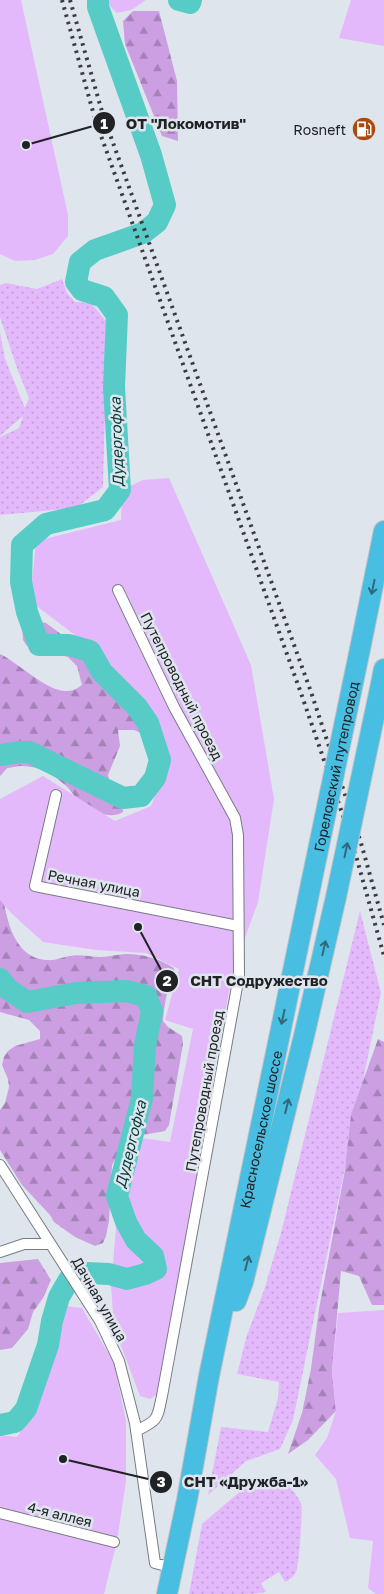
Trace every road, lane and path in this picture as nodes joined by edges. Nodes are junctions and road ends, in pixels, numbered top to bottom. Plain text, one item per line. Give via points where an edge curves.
1 (384, 531) edge
2 (118, 590) dead end
3 (383, 677) edge
4 (56, 795) dead end
5 (311, 884) joint
6 (336, 897) joint
7 (238, 926) junction
8 (0, 1165) edge
9 (50, 1244) junction
10 (0, 1252) edge
11 (209, 1376) junction
12 (136, 1431) junction
13 (0, 1513) edge
14 (114, 1542) dead end
15 (173, 1568) junction
16 (167, 1594) edge

1 -> 5 highway, Гореловский путепровод, bridge
2 - 7 street, Путепроводный проезд via 174,707 235,818 238,835
6 -> 3 highway, Гореловский путепровод, bridge
4 - 7 street, Речная улица via 35,886
5 -> 11 highway, Красносельское шоссе
11 -> 6 highway, Красносельское шоссе via 242,1282
7 - 12 street, Путепроводный проезд via 239,976 158,1416 154,1423
8 - 9 street, Дачная улица
9 - 10 street via 24,1244
9 - 12 street, Дачная улица via 100,1321 119,1361
11 - 15 highway, Красносельское шоссе
12 - 15 street, Дачная улица via 155,1563
13 - 14 street, 4-я аллея
15 - 16 highway, Красносельское шоссе

